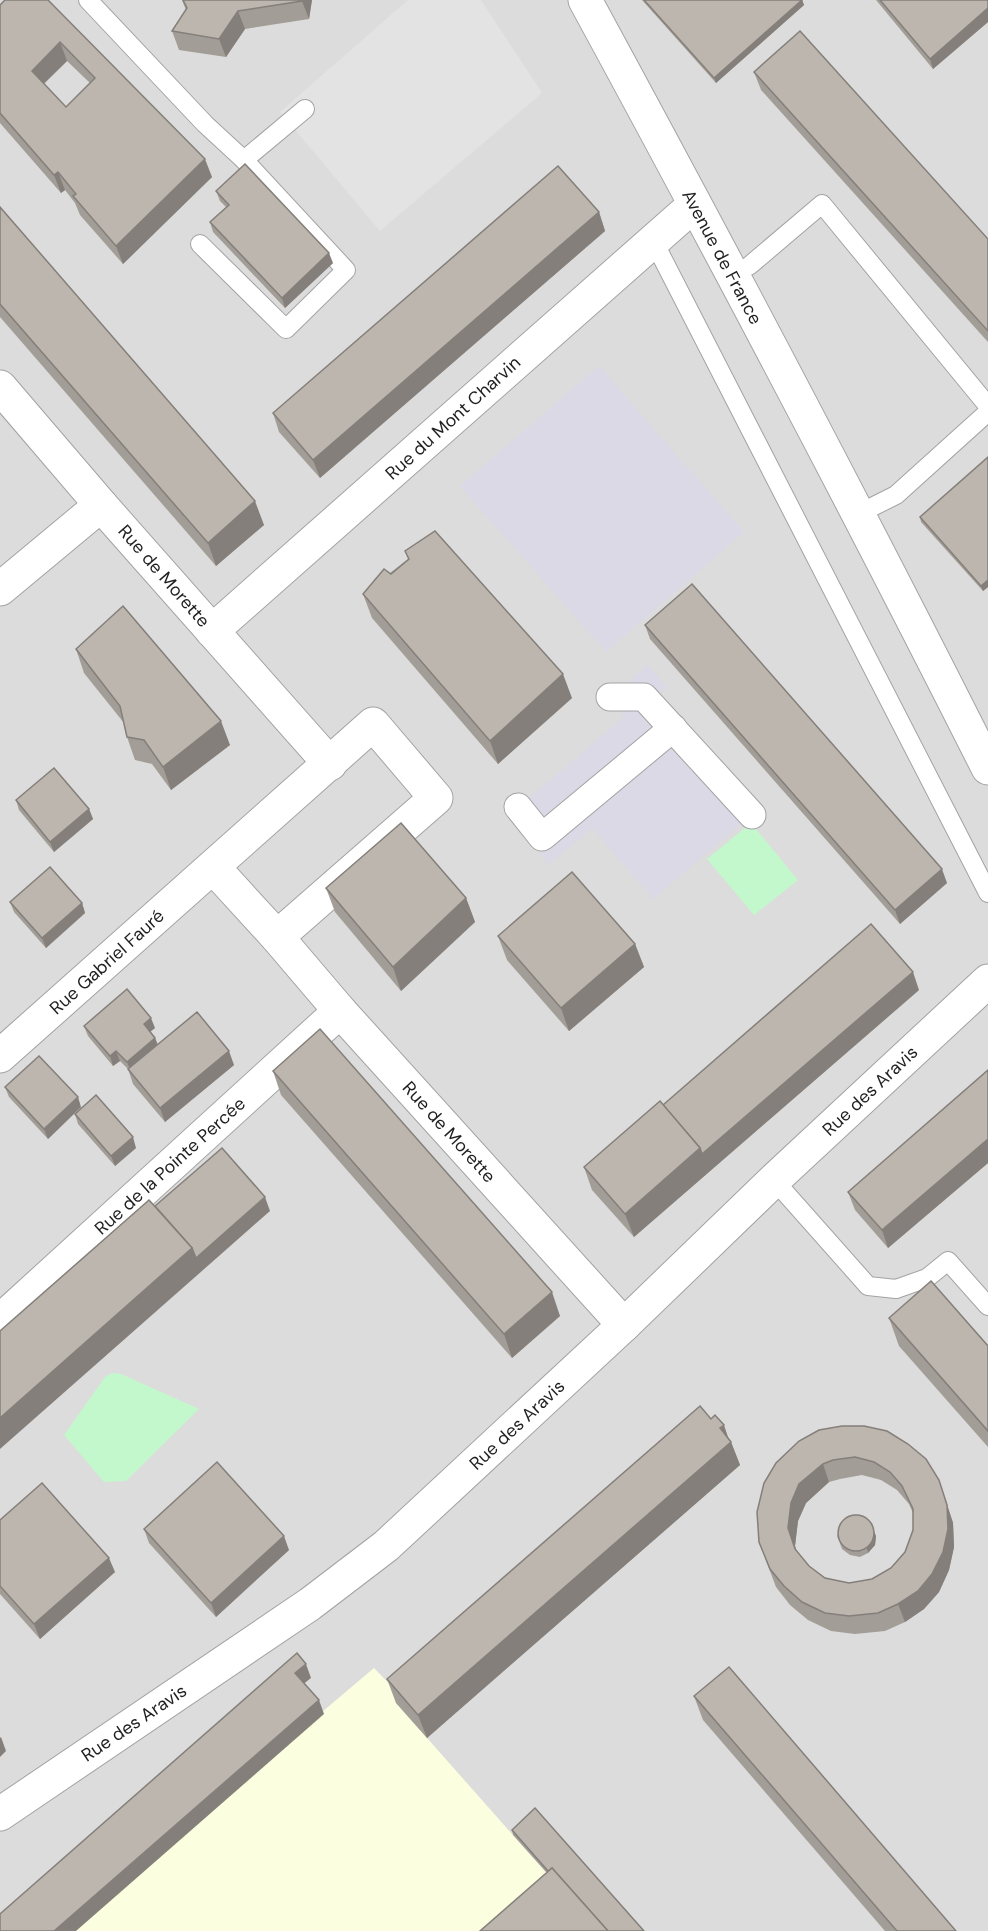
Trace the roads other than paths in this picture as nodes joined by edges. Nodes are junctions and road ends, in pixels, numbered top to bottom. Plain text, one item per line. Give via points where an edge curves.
1 (88, 0) edge
2 (585, 0) edge
3 (305, 109) dead end
4 (244, 160) junction
5 (694, 205) junction
6 (653, 240) junction
7 (200, 244) dead end
8 (749, 266) dead end
9 (0, 387) edge
10 (988, 406) edge
11 (988, 412) edge
12 (101, 505) junction
13 (858, 513) junction
14 (0, 589) edge
15 (212, 631) junction
16 (610, 696) dead end
17 (979, 725) edge
18 (673, 729) junction
19 (330, 764) junction
20 (988, 768) edge
21 (518, 807) dead end
22 (752, 815) dead end
23 (213, 867) junction
24 (988, 893) edge
25 (277, 937) junction
26 (988, 981) edge
27 (340, 1011) junction
28 (0, 1056) edge
29 (774, 1180) junction
30 (988, 1306) edge
31 (0, 1321) edge
32 (624, 1325) junction
33 (0, 1814) edge

1 - 4 lane
2 - 5 street, Avenue de France
3 - 4 lane
4 - 7 lane via 346,270 286,329
5 - 6 street, Rue du Mont Charvin
5 - 13 street, Avenue de France
6 - 15 street, Rue du Mont Charvin
6 - 24 lane
8 - 10 lane, Avenue de France via 822,204
9 - 12 street, Rue de Morette
11 - 13 lane via 896,495
12 - 14 street
12 - 15 street, Rue de Morette
13 - 17 street, Avenue de France
15 - 19 street, Rue de Morette
16 - 18 street via 644,697
17 - 20 street, Avenue de France
18 - 21 street via 542,837
18 - 22 street
19 - 23 street
19 - 25 street via 373,724 436,798
23 - 25 street, Rue de Morette
23 - 28 street, Rue Gabriel Fauré
25 - 27 street, Rue de Morette
26 - 29 street, Rue des Aravis
27 - 31 street, Rue de la Pointe Percée
27 - 32 street, Rue de Morette
29 - 30 lane via 868,1286 897,1289 927,1278 948,1261
29 - 32 street, Rue des Aravis
32 - 33 street, Rue des Aravis via 369,1560

